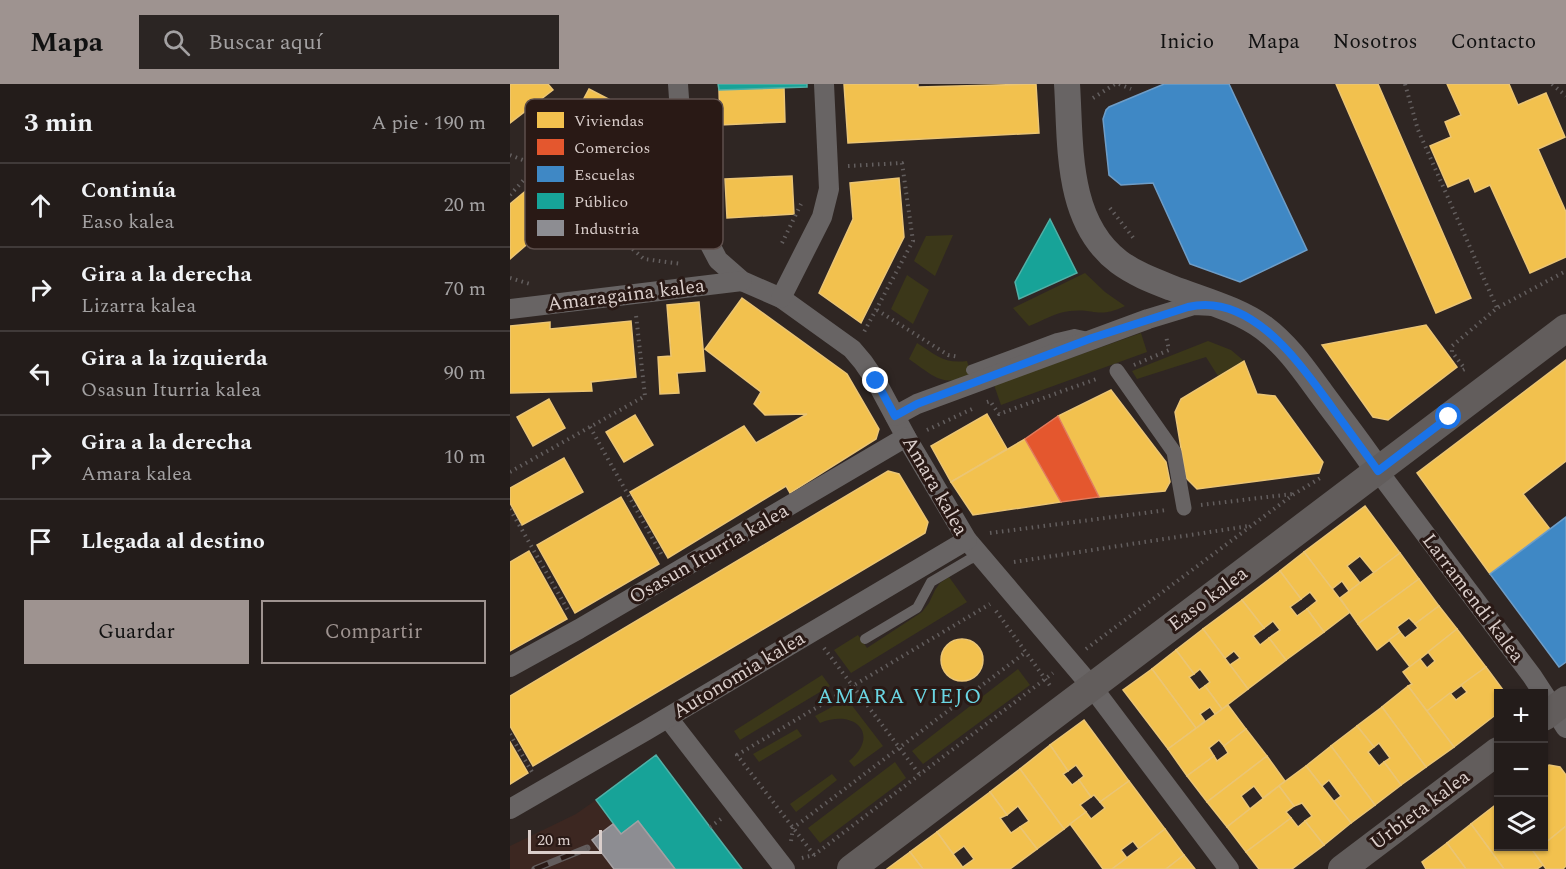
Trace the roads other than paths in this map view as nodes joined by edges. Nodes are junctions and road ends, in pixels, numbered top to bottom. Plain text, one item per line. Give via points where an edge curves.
1 (678, 84) edge
2 (825, 84) edge
3 (1067, 84) edge
4 (679, 99) edge
5 (712, 249) edge
6 (742, 281) junction
7 (781, 298) junction
8 (510, 309) edge
9 (1228, 309) junction
10 (1566, 328) edge
11 (1092, 338) junction
12 (971, 370) dead end
13 (1117, 371) road end
14 (895, 416) junction
15 (906, 438) junction
16 (1378, 471) junction
17 (1184, 508) road end
18 (967, 540) junction
19 (979, 556) junction
20 (865, 639) dead end
21 (510, 667) edge
22 (1092, 687) junction
23 (1557, 713) edge
24 (668, 718) junction
25 (1494, 754) edge
26 (510, 809) edge
27 (784, 868) edge
28 (851, 869) edge
29 (1229, 869) edge
30 (1342, 869) edge

1 - 4 street
2 - 7 street via 830,189 822,217
3 - 9 street via 1074,184 1081,207 1105,249 1128,268 1153,281
5 - 6 street via 718,260
6 - 7 street, Amara kalea
6 - 8 street, Amaragaina kalea
7 - 14 street, Amara kalea via 852,349
9 - 11 street via 1194,305
9 - 16 street via 1264,328 1286,347
10 - 16 main road, Easo kalea
11 - 12 lane via 1074,334 1057,338
11 - 14 street via 917,404
13 - 17 street via 1174,452
14 - 15 street, Amara kalea
15 - 18 street, Amara kalea
15 - 21 street, Osasun Iturria kalea
16 - 22 main road, Easo kalea
16 - 23 street, Larramendi kalea
18 - 19 street, Amara kalea
18 - 24 street, Autonomia kalea
19 - 20 lane via 931,582 917,608
19 - 22 street, Amara kalea
22 - 28 main road, Easo kalea
22 - 29 street, Amara kalea
24 - 26 street, Autonomia kalea
24 - 27 street
25 - 30 main road, Urbieta kalea

